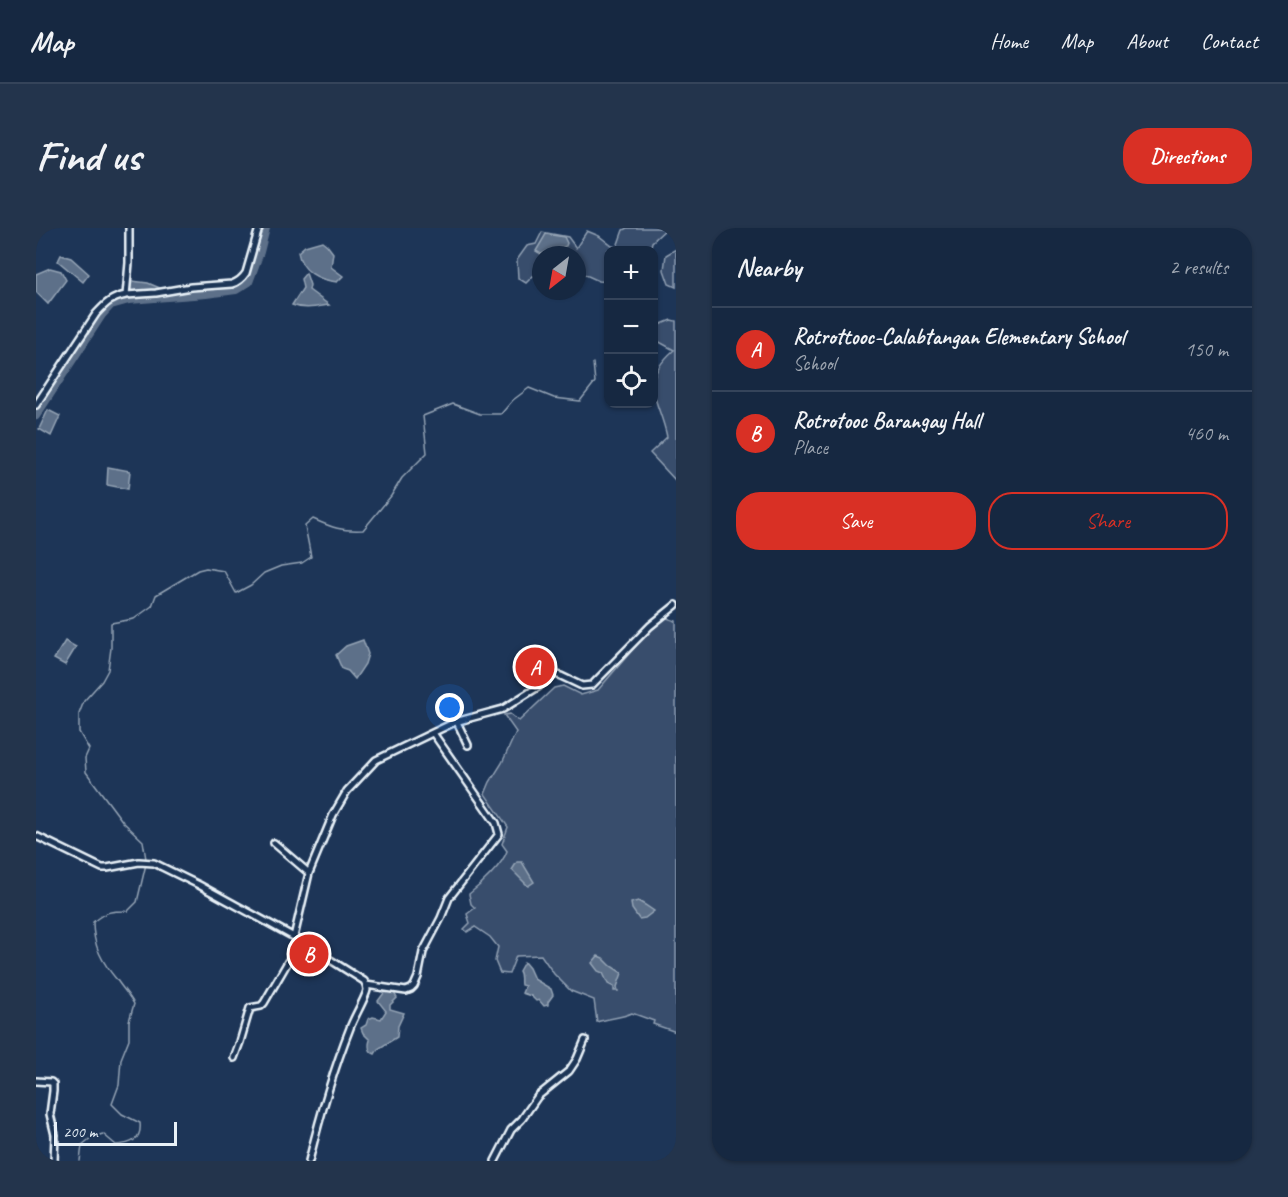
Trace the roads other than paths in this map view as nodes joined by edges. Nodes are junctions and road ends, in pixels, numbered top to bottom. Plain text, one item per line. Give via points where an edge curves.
1 (129, 228) edge
2 (260, 228) edge
3 (126, 295) junction
4 (36, 405) edge
5 (676, 605) edge
6 (457, 722) junction
7 (433, 733) junction
8 (468, 745) dead end
9 (36, 836) edge
10 (274, 843) dead end
11 (309, 873) junction
12 (294, 937) junction
13 (300, 941) junction
14 (366, 985) junction
15 (585, 1040) dead end
16 (234, 1058) dead end
17 (36, 1081) edge
18 (54, 1161) edge
19 (309, 1161) edge
20 (495, 1161) edge

1 - 3 street
2 - 3 street via 246,273 237,282
3 - 4 street via 106,303 96,314
5 - 6 street via 592,685 582,686 555,674 503,709
6 - 7 street
6 - 8 street
7 - 11 street via 376,760 347,791
7 - 14 street via 496,823 499,834 449,898 423,952 414,986 406,991
9 - 12 street via 102,868 154,863
10 - 11 street
11 - 12 street
12 - 13 street
13 - 14 street
13 - 16 street via 262,1005 250,1008
14 - 19 street
15 - 20 street via 569,1071 538,1096 511,1130
17 - 18 street via 53,1084 50,1114 55,1135

